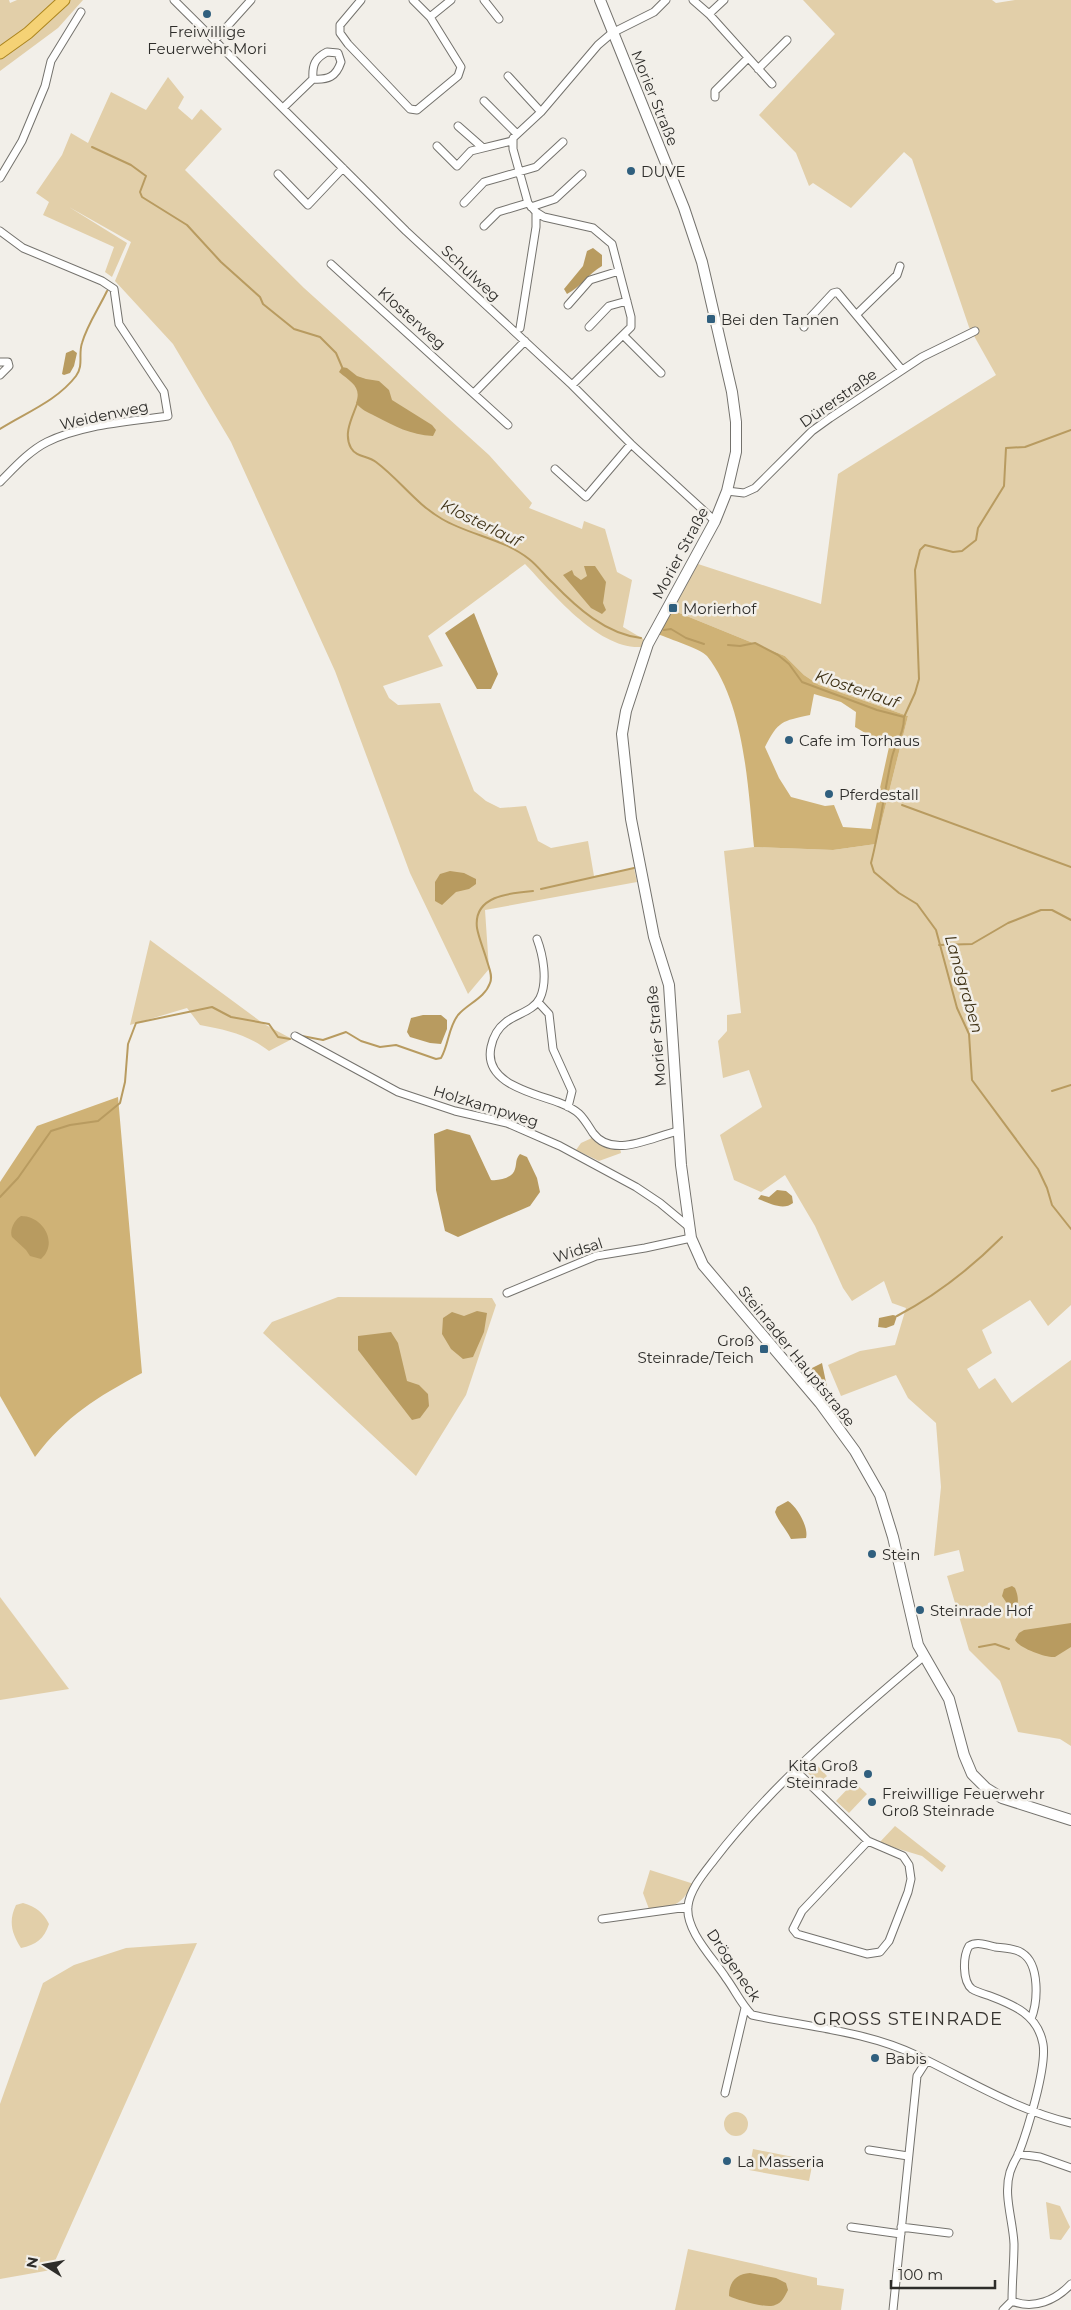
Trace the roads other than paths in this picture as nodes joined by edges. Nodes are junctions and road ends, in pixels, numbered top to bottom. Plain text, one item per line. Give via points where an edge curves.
1 (64, 0) edge
2 (174, 0) edge
3 (251, 0) edge
4 (361, 0) edge
5 (413, 0) edge
6 (451, 0) edge
7 (484, 0) edge
8 (600, 0) edge
9 (666, 0) edge
10 (693, 0) edge
11 (724, 0) edge
12 (81, 12) dead end
13 (709, 14) junction
14 (430, 17) junction
15 (499, 19) dead end
16 (612, 33) junction
17 (215, 40) junction
18 (787, 40) dead end
19 (348, 44) junction
20 (0, 53) edge
21 (338, 53) junction
22 (748, 58) junction
23 (758, 69) junction
24 (508, 76) dead end
25 (313, 79) junction
26 (772, 84) dead end
27 (715, 97) dead end
28 (484, 101) dead end
29 (284, 108) junction
30 (541, 112) junction
31 (458, 126) dead end
32 (517, 134) junction
33 (512, 141) junction
34 (563, 142) dead end
35 (437, 146) dead end
36 (483, 148) junction
37 (344, 168) junction
38 (519, 172) junction
39 (278, 174) dead end
40 (582, 174) dead end
41 (0, 178) edge
42 (464, 203) dead end
43 (532, 207) junction
44 (484, 226) dead end
45 (0, 231) edge
46 (331, 264) dead end
47 (900, 266) dead end
48 (619, 271) junction
49 (627, 301) junction
50 (568, 305) dead end
51 (856, 314) junction
52 (589, 327) dead end
53 (804, 327) dead end
54 (520, 328) dead end
55 (975, 332) dead end
56 (623, 334) junction
57 (525, 341) junction
58 (0, 362) edge
59 (902, 370) junction
60 (661, 373) dead end
61 (0, 375) edge
62 (572, 385) junction
63 (474, 394) junction
64 (508, 425) dead end
65 (631, 444) junction
66 (555, 469) dead end
67 (1, 483) edge
68 (727, 490) junction
69 (715, 521) junction
70 (536, 939) dead end
71 (538, 1002) junction
72 (295, 1036) dead end
73 (568, 1107) junction
74 (679, 1131) junction
75 (690, 1232) junction
76 (507, 1293) dead end
77 (923, 1657) junction
78 (795, 1770) junction
79 (1071, 1820) edge
80 (868, 1841) junction
81 (688, 1907) junction
82 (602, 1919) dead end
83 (745, 2008) junction
84 (1031, 2019) junction
85 (926, 2062) junction
86 (725, 2093) dead end
87 (1031, 2110) junction
88 (1071, 2123) edge
89 (869, 2150) dead end
90 (1018, 2154) junction
91 (908, 2156) junction
92 (1071, 2168) edge
93 (851, 2226) dead end
94 (901, 2230) junction
95 (949, 2233) dead end
96 (1071, 2284) edge
97 (1012, 2300) junction
98 (892, 2310) edge
99 (1003, 2310) edge

1 - 20 main road
2 - 17 street, Schulweg
3 - 17 street
4 - 19 street via 340,25 340,33
5 - 14 street
6 - 14 street
7 - 15 street
8 - 16 main road, Morier Straße
9 - 16 street via 654,12
10 - 13 street
11 - 13 street
12 - 41 street via 51,61 45,86 22,141
13 - 22 street
14 - 19 street via 461,67 458,76 417,110 410,109
16 - 30 street
16 - 68 main road, Morier Straße via 684,208 705,271 736,422 736,452
17 - 29 street, Schulweg
18 - 23 street
19 - 21 street
21 - 25 street via 327,52 318,57
21 - 25 street via 341,62 335,76 325,80
22 - 23 street
22 - 27 street via 715,92
23 - 26 street
24 - 30 street
25 - 29 street
28 - 32 street
29 - 37 street, Schulweg
30 - 32 street
31 - 36 street
32 - 33 street
33 - 36 street
33 - 38 street
34 - 38 street via 540,165
35 - 36 street via 457,166 471,152
37 - 39 street via 308,205
37 - 57 street, Schulweg via 406,231
38 - 42 street via 484,182
38 - 43 street
40 - 43 street via 555,200
43 - 44 street via 498,212
43 - 48 street via 544,218 593,228 612,244
43 - 54 street via 536,227
45 - 67 street, Weidenweg via 23,248 114,288 118,324 164,392 168,416 82,430 47,442 28,455
46 - 63 street, Klosterweg
47 - 51 street via 897,276
48 - 49 street
48 - 50 street via 590,280
49 - 52 street via 609,306
49 - 56 street via 631,327
51 - 53 street via 837,292 833,293
51 - 59 street
55 - 59 street, Dürerstraße
56 - 60 street
56 - 62 street
57 - 62 street, Schulweg
57 - 63 street
58 - 61 street via 8,362 9,366
59 - 68 street, Dürerstraße via 812,431 755,488 744,493
62 - 65 street, Schulweg
63 - 64 street, Klosterweg
65 - 66 street via 586,497
65 - 69 street, Schulweg
68 - 69 main road, Morier Straße
69 - 74 main road, Morier Straße via 648,644 626,711 622,734 631,819 654,936 669,985
70 - 71 street via 542,951 544,979
71 - 73 street via 549,1014 553,1049 572,1091
71 - 73 street via 498,1029 492,1043 490,1062 496,1074 506,1082
72 - 75 street, Holzkampweg via 398,1092 507,1124 560,1146 636,1186 660,1203
73 - 74 street via 583,1116 599,1139 613,1145 626,1145
74 - 75 main road, Steinrader Hauptstraße
75 - 76 street, Widsal via 645,1248 596,1256
75 - 77 main road, Steinrader Hauptstraße via 703,1265 820,1402 866,1469 880,1495 894,1537
77 - 78 street via 829,1736
77 - 79 main road, Steinrader Hauptstraße via 948,1699 972,1774 1002,1798
78 - 80 street
78 - 81 street via 721,1851 691,1895
80 - 80 street via 903,1856 909,1865 908,1892 889,1941 880,1952 867,1954 797,1934 793,1929 802,1911
81 - 82 street
81 - 83 street, Drögeneck via 696,1936
83 - 85 street, Drögeneck via 752,2015 878,2041
83 - 86 street
84 - 84 street via 1017,2007 970,1987 964,1964 969,1946 981,1944 1016,1950 1028,1958 1034,1972 1037,1995
84 - 87 street via 1041,2038 1044,2057
85 - 87 street, Drögeneck via 985,2092
85 - 91 street via 917,2076
87 - 88 street, Drögeneck
87 - 90 street
89 - 91 street
90 - 92 street via 1040,2157
90 - 97 street via 1010,2173 1008,2194 1014,2244
91 - 94 street
93 - 94 street
94 - 95 street
94 - 98 street
96 - 97 street via 1042,2305 1019,2305
97 - 99 street

